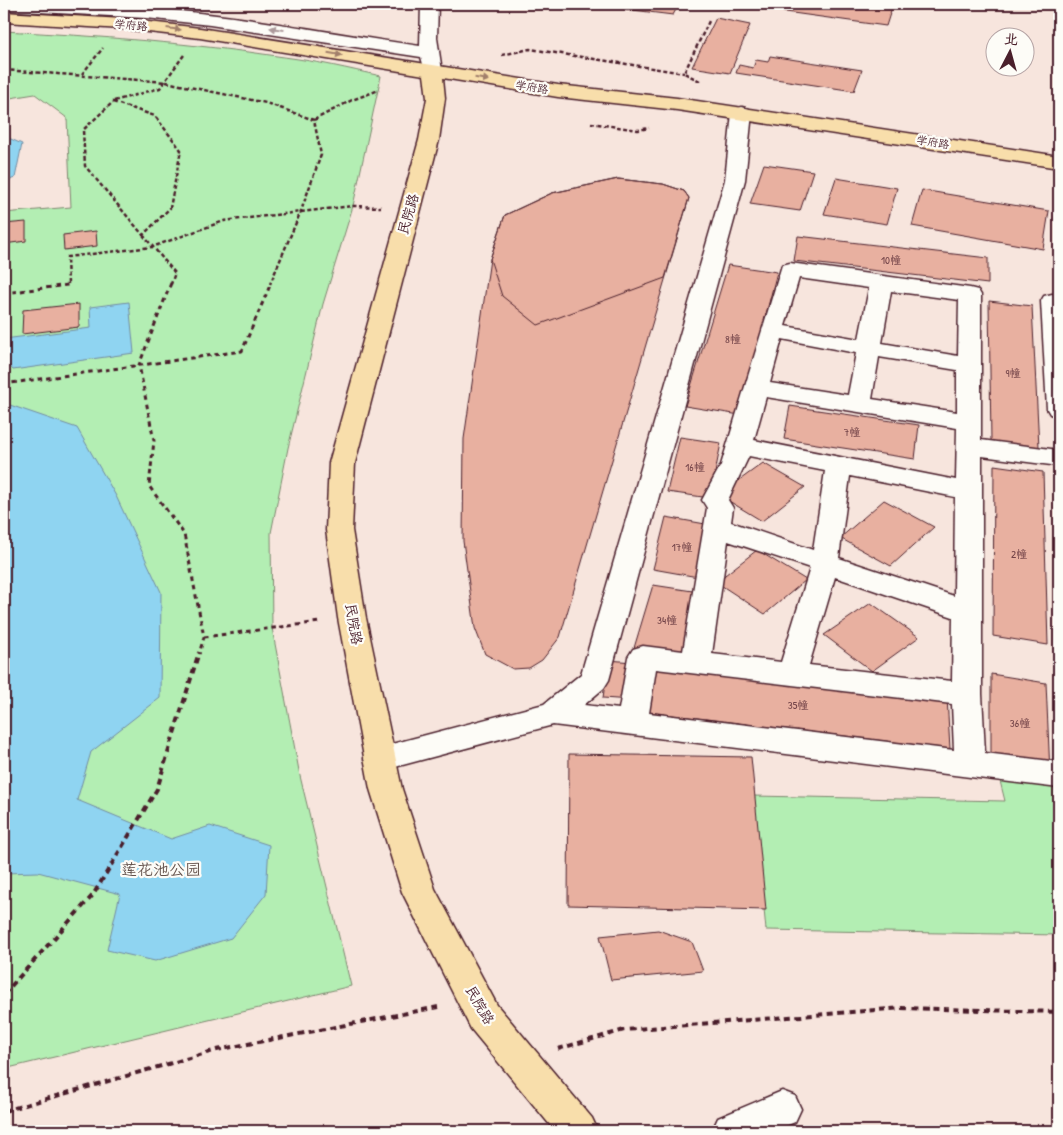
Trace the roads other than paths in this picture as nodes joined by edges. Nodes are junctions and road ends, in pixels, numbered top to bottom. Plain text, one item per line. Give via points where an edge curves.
1 (430, 4) edge
2 (4, 5) edge
3 (180, 10) edge
4 (4, 17) edge
5 (431, 62) junction
6 (741, 107) junction
7 (1059, 149) edge
8 (1059, 162) edge
9 (881, 282) junction
10 (1052, 301) dead end
11 (772, 331) junction
12 (869, 348) junction
13 (1058, 358) edge
14 (969, 365) junction
15 (756, 388) junction
16 (859, 404) junction
17 (1059, 409) edge
18 (969, 434) junction
19 (740, 446) junction
20 (1059, 458) edge
21 (839, 466) junction
22 (968, 491) junction
23 (716, 527) junction
24 (825, 563) junction
25 (967, 611) junction
26 (696, 663) junction
27 (792, 674) junction
28 (967, 694) junction
29 (553, 712) junction
30 (632, 723) junction
31 (380, 758) junction
32 (970, 764) junction
33 (1059, 775) edge
34 (782, 1109) dead end
35 (580, 1131) edge
36 (731, 1131) edge

1 - 5 street
2 - 3 street, 学府路
5 -> 3 street, 学府路
4 -> 5 main road, 学府路 via 123,24
5 - 6 main road, 学府路 via 558,91
5 - 31 main road, 民院路 via 436,98 429,140 342,463 339,530 352,618
6 - 7 main road, 学府路
6 - 8 main road, 学府路
6 - 29 street via 735,180 594,680
9 - 11 street via 790,270
9 - 12 street
9 - 14 street via 970,295
10 - 13 street
11 - 12 street
11 - 15 street
12 - 14 street
12 - 16 street
13 - 17 street
14 - 18 street
15 - 16 street
15 - 19 street
16 - 18 street
18 - 20 street
18 - 22 street
19 - 21 street
19 - 23 street via 734,466 714,500 720,508
21 - 22 street
21 - 24 street
22 - 25 street
23 - 24 street
23 - 26 street
24 - 25 street
24 - 27 street
25 - 28 street
26 - 27 street
26 - 30 street via 643,657
27 - 28 street
28 - 32 street
29 - 30 street
29 - 31 street
30 - 32 street
31 - 35 main road, 民院路 via 386,789 419,892 484,1017
32 - 33 street
34 - 36 street

